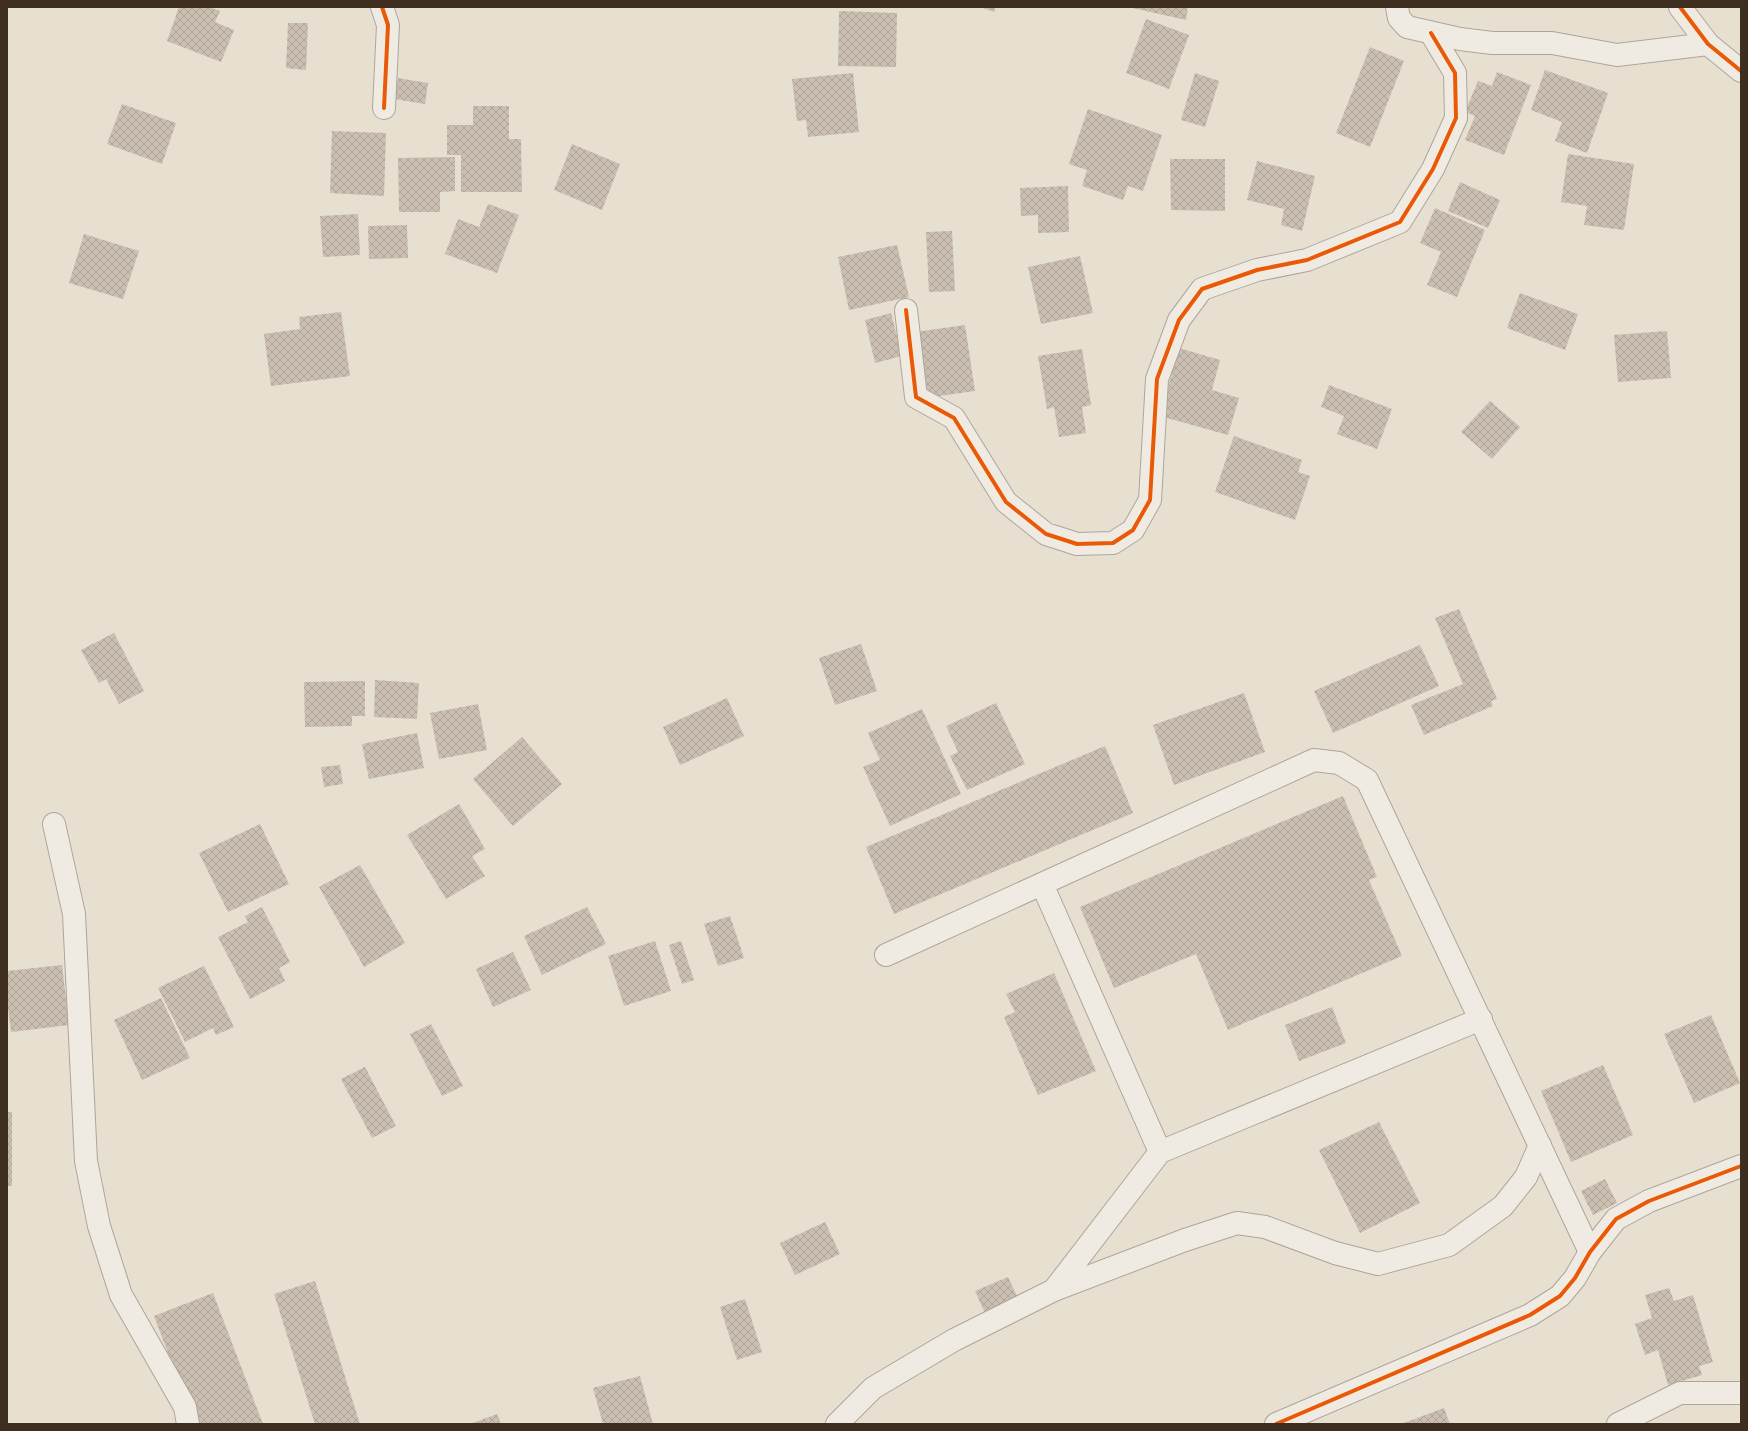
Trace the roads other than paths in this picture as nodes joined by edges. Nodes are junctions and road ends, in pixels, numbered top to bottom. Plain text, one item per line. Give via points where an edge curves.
1 (382, 7) edge
2 (1397, 7) edge
3 (1680, 7) edge
4 (1431, 33) junction
5 (1708, 44) junction
6 (1741, 71) edge
7 (384, 108) dead end
8 (906, 310) dead end
9 (54, 824) dead end
10 (1042, 884) junction
11 (886, 955) dead end
12 (1481, 1019) junction
13 (1540, 1145) junction
14 (1160, 1152) junction
15 (1741, 1166) edge
16 (1590, 1252) junction
17 (1054, 1290) junction
18 (1741, 1393) edge
19 (188, 1424) edge
20 (837, 1424) edge
21 (1276, 1424) edge
22 (1618, 1424) edge

1 - 7 street via 388,25
2 - 4 street via 1399,18 1407,27
3 - 5 street
4 - 5 street via 1492,43 1552,43 1617,55
4 - 8 street via 1455,73 1456,118 1433,169 1400,222 1307,260 1257,270 1202,289 1179,320 1157,380 1150,500 1133,530 1113,543 1077,544 1046,534 1006,502 954,418 916,397
5 - 6 street
9 - 19 street via 74,914 86,1161 99,1226 121,1296 185,1407
10 - 11 street
10 - 12 street via 1314,760 1339,763 1367,780
10 - 14 street
12 - 13 street
12 - 14 street
13 - 16 street
13 - 17 street via 1526,1177 1503,1206 1449,1245 1378,1264 1335,1253 1265,1227 1237,1223 1184,1240
14 - 17 street
15 - 16 street via 1649,1201 1616,1219
16 - 21 street via 1575,1278 1560,1296 1530,1315
17 - 20 street via 954,1340 873,1388
18 - 22 street via 1680,1393

